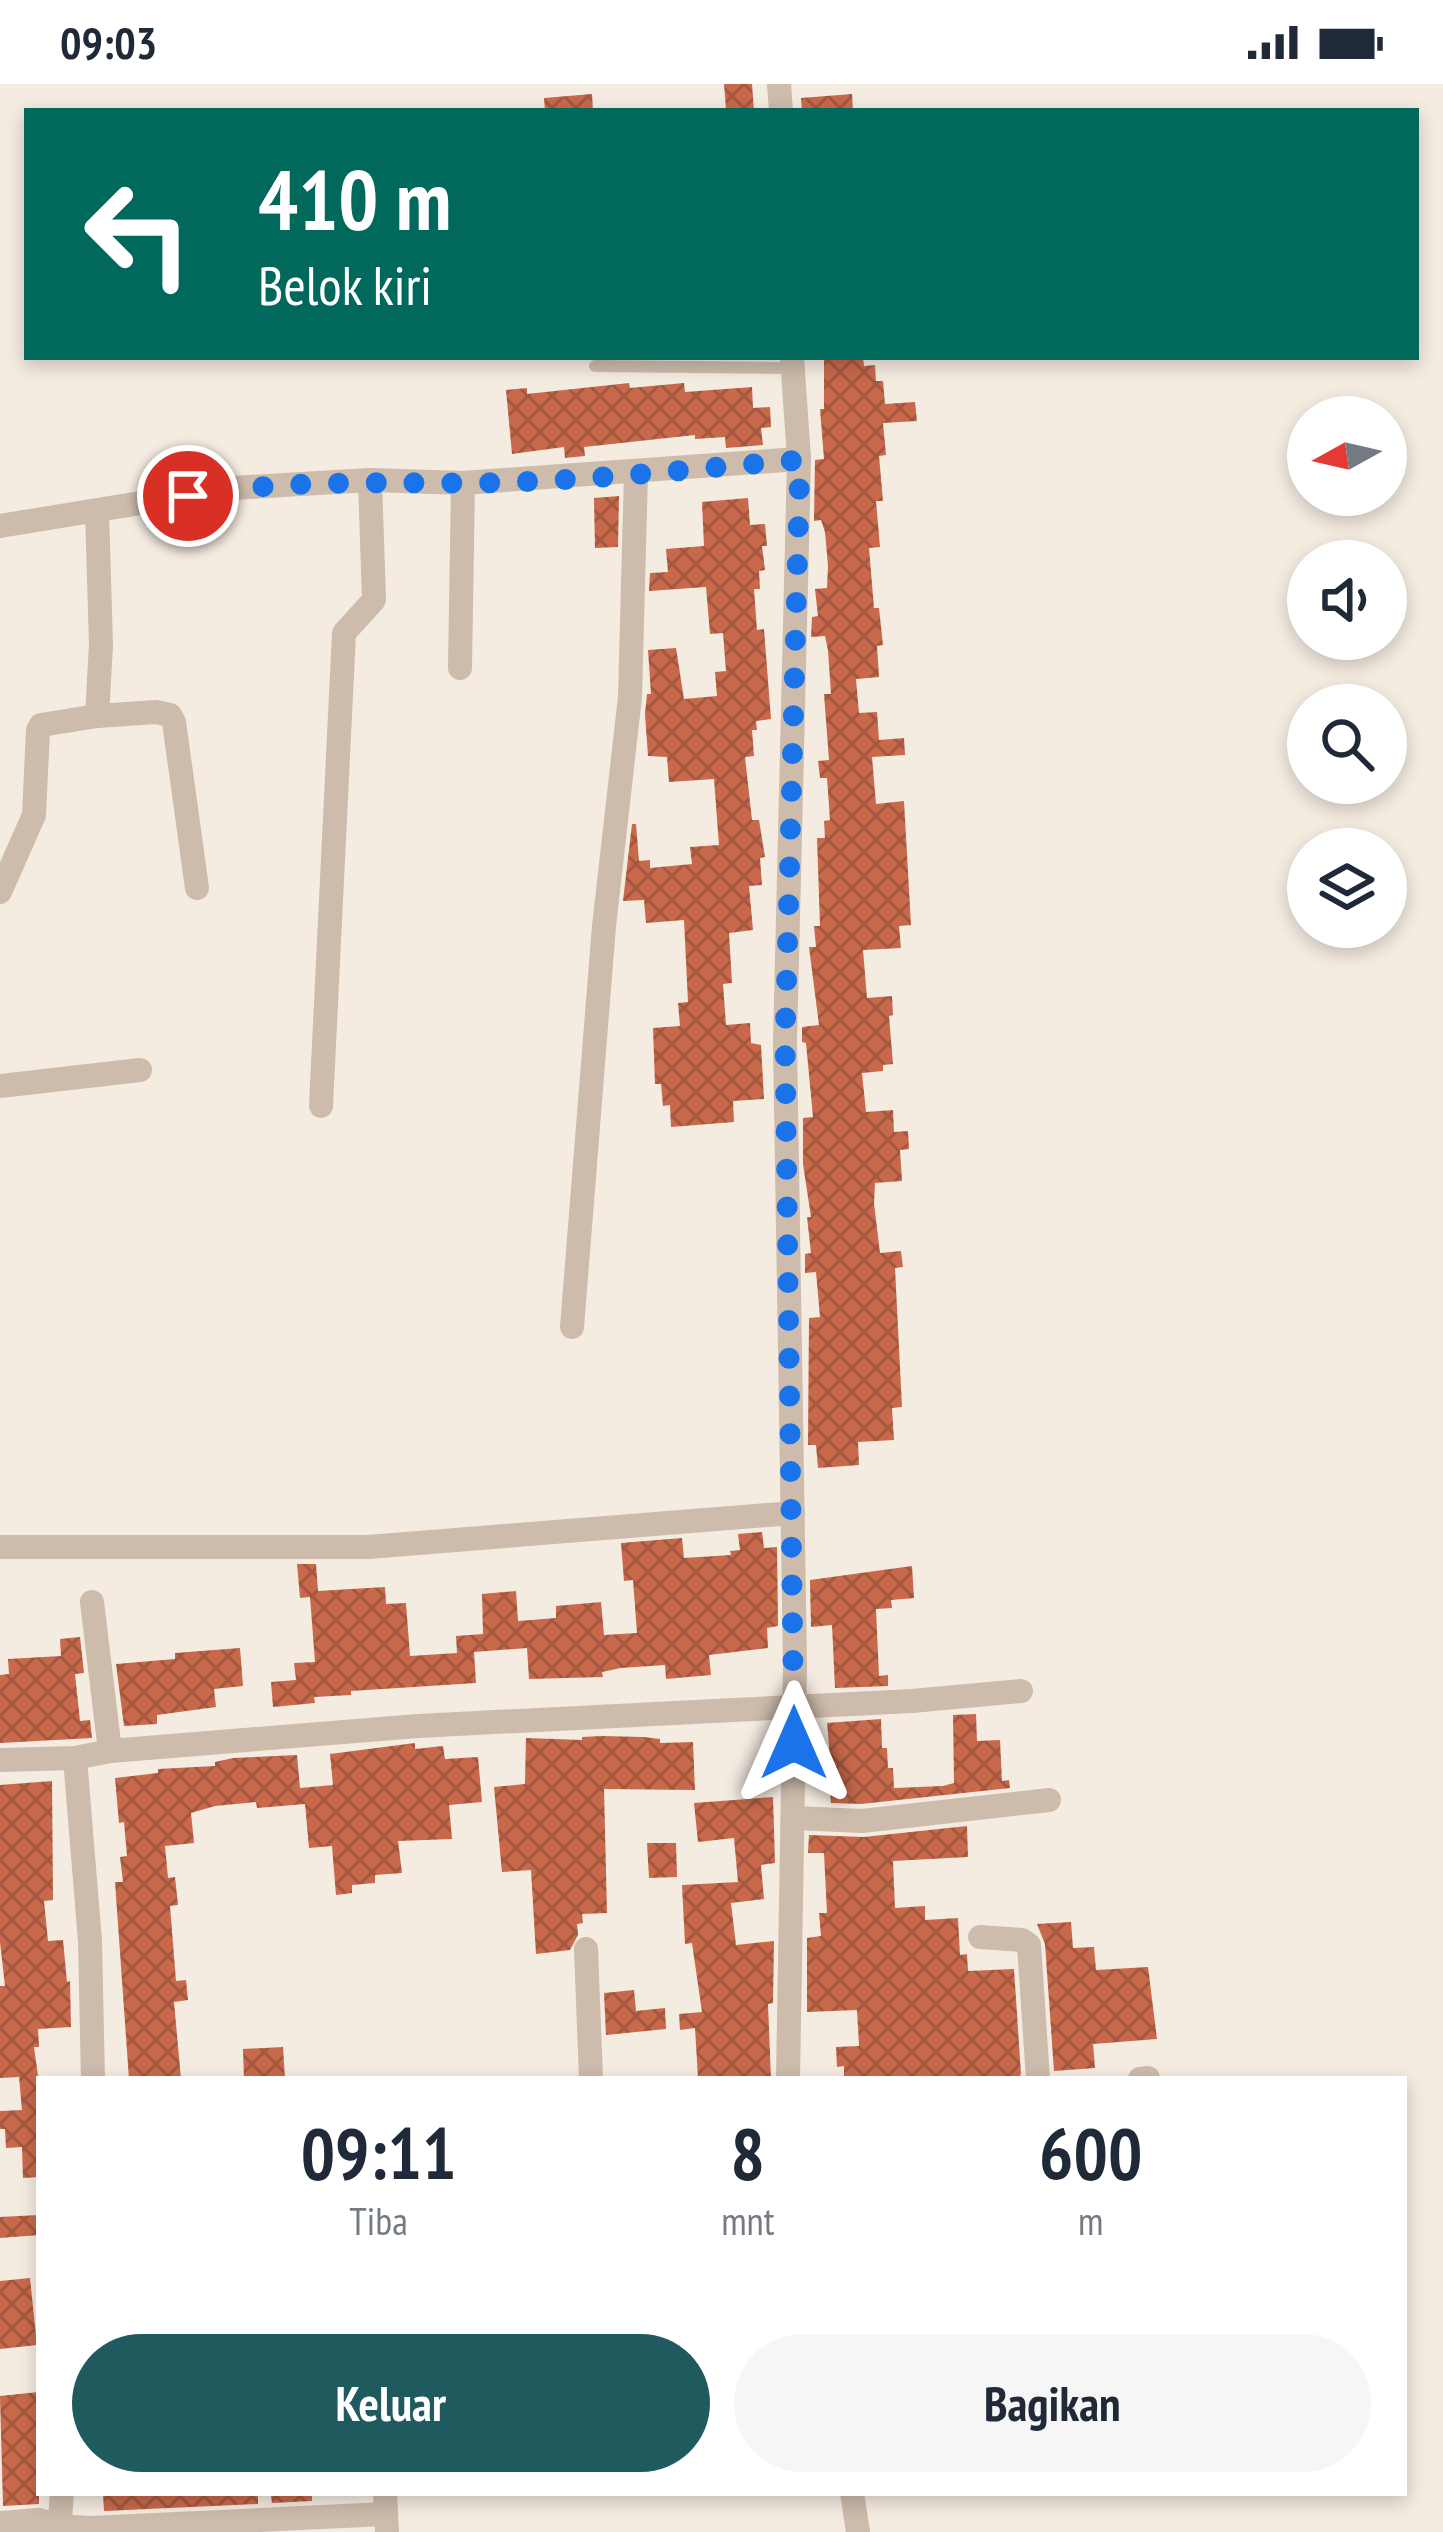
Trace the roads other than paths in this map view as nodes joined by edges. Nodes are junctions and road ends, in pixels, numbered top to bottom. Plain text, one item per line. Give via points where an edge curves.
1 (793, 362) edge
2 (595, 366) dead end
3 (800, 460) junction
4 (636, 473) junction
5 (370, 480) junction
6 (463, 483) junction
7 (98, 511) junction
8 (0, 526) edge
9 (460, 668) dead end
10 (98, 716) junction
11 (197, 888) dead end
12 (0, 892) edge
13 (140, 1070) dead end
14 (0, 1086) edge
15 (321, 1106) dead end
16 (572, 1327) dead end
17 (793, 1513) junction
18 (0, 1547) edge
19 (92, 1602) dead end
20 (1021, 1691) dead end
21 (794, 1706) junction
22 (110, 1751) junction
23 (75, 1758) junction
24 (0, 1760) edge
25 (1048, 1800) dead end
26 (795, 1818) junction
27 (980, 1936) dead end
28 (586, 1949) dead end
29 (93, 2076) edge
30 (591, 2076) edge
31 (788, 2076) edge
32 (1038, 2076) edge
33 (62, 2496) edge
34 (853, 2496) edge
35 (386, 2513) edge
36 (0, 2523) edge
37 (59, 2529) edge
38 (859, 2532) edge

1 - 2 lane
1 - 3 street
3 - 4 street
3 - 17 street via 785,1042
4 - 6 street
4 - 16 street via 630,697
5 - 6 street
5 - 7 street via 232,488
5 - 15 street via 374,600 344,633
6 - 9 street
7 - 8 street
7 - 10 street
10 - 11 street via 170,715
10 - 12 street via 38,730 34,815
13 - 14 street
17 - 18 street via 368,1547
17 - 21 street
19 - 22 street
20 - 21 street
21 - 22 street
21 - 26 street
22 - 23 street
23 - 24 street
23 - 29 street
25 - 26 street via 862,1821
26 - 31 street
27 - 32 street via 1029,1945
28 - 30 street
33 - 37 street
34 - 38 street
35 - 37 street
36 - 37 street via 39,2520

